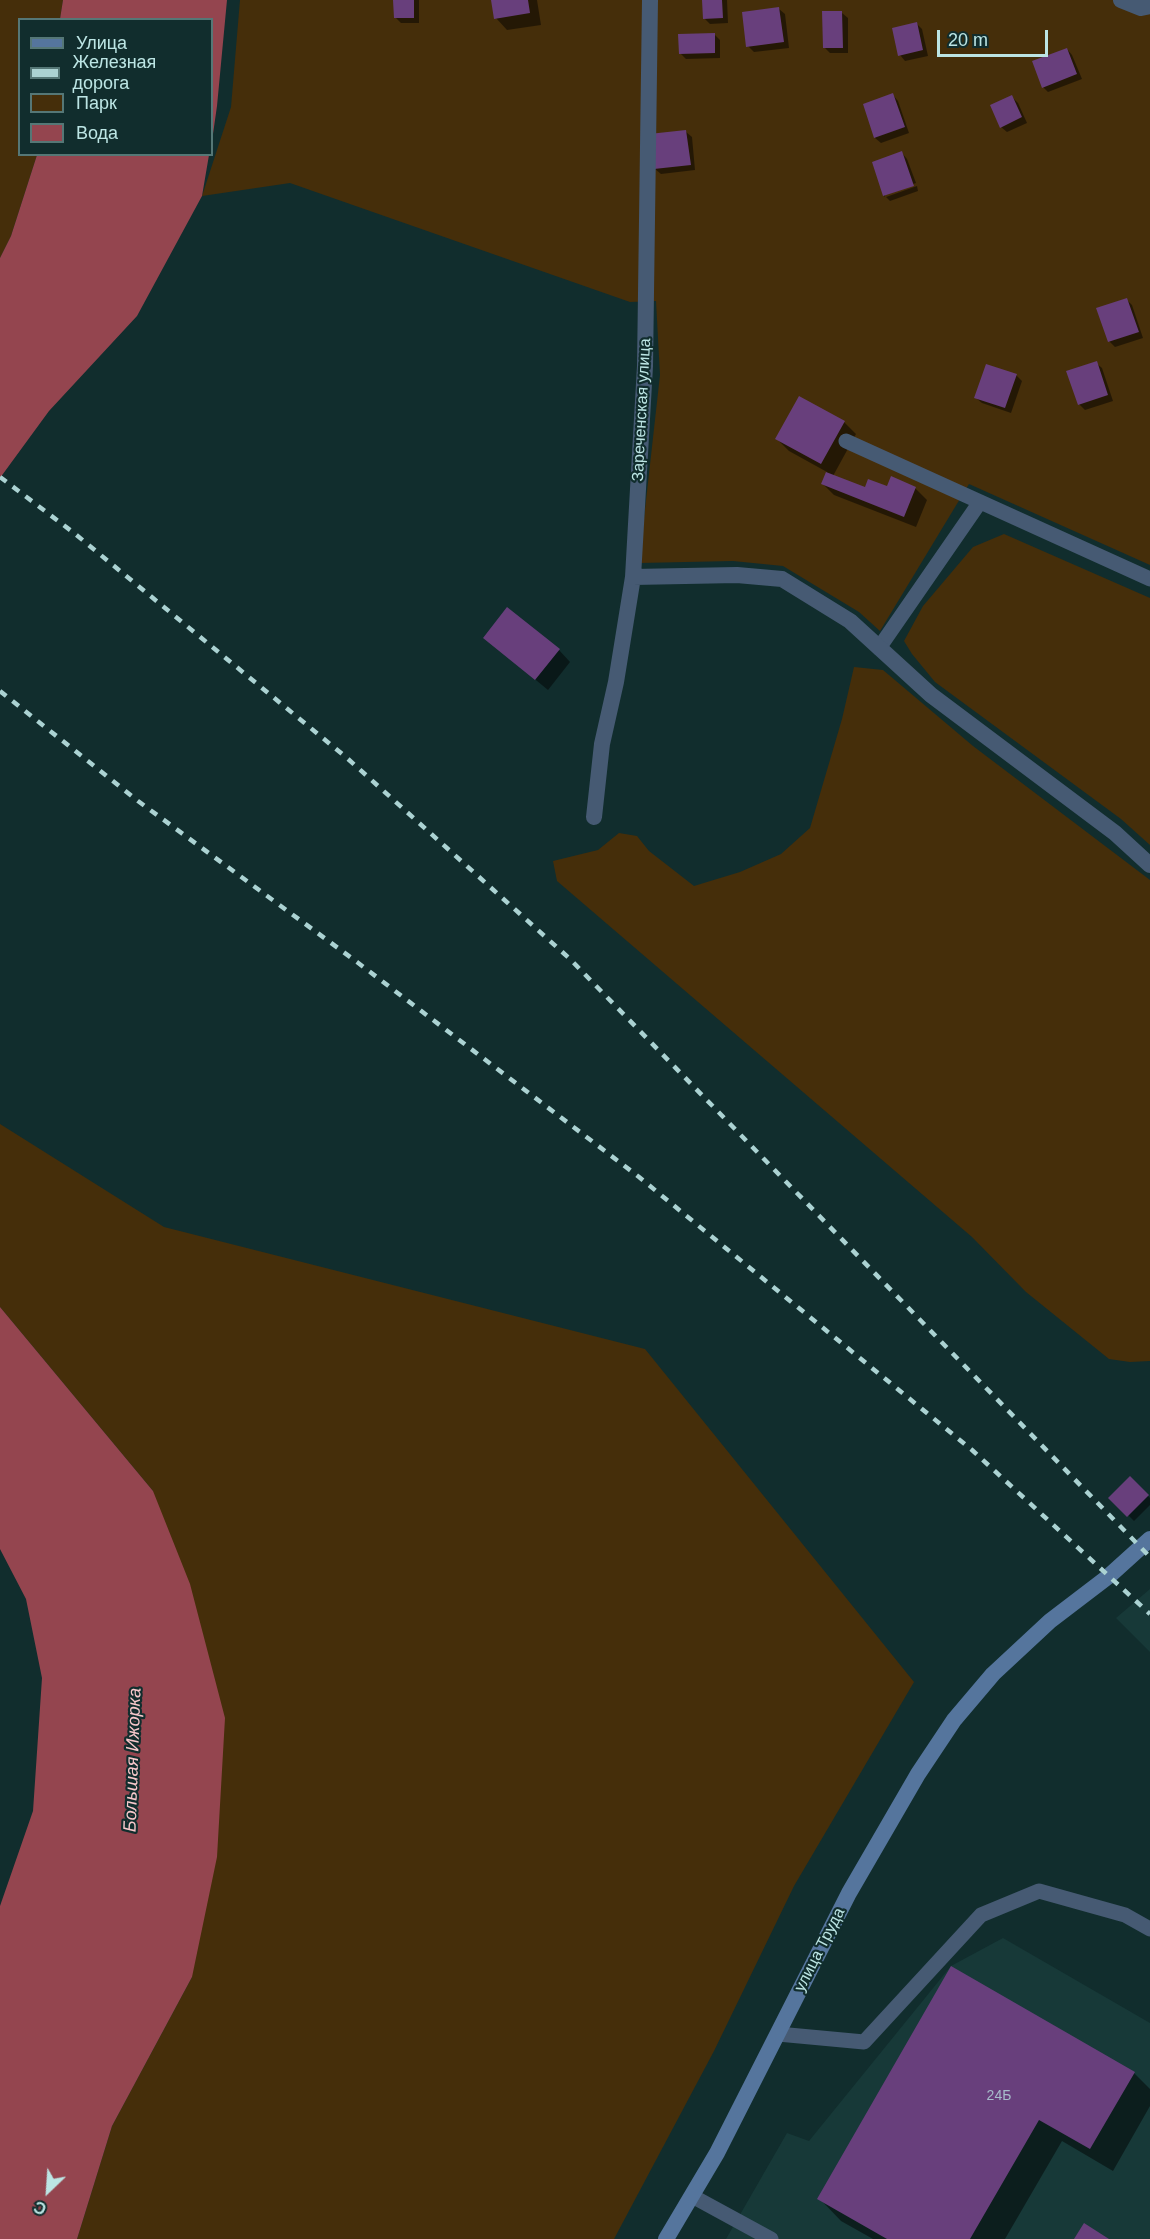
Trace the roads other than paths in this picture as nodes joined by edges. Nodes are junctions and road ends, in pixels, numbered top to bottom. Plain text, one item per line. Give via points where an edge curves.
1 (650, 0) edge
2 (1121, 0) edge
3 (1150, 6) edge
4 (846, 441) dead end
5 (980, 502) junction
6 (633, 577) junction
7 (1150, 579) edge
8 (879, 648) junction
9 (594, 816) dead end
10 (1150, 865) edge
11 (1150, 1539) edge
12 (1150, 1929) edge
13 (778, 2034) junction
14 (692, 2196) junction
15 (666, 2239) edge
16 (771, 2239) edge

1 - 6 street, Зареченская улица via 645,366
2 - 3 street via 1142,8
4 - 5 lane
5 - 7 lane
5 - 8 lane
6 - 8 street via 737,575 782,579 850,621
6 - 9 street, Зареченская улица
8 - 10 street via 931,695 1115,833
11 - 13 main road, улица Труда via 1050,1621 993,1674 954,1720 849,1893
12 - 13 lane via 1125,1915 1039,1891 981,1915 864,2042
13 - 14 main road, улица Труда
14 - 15 main road, улица Труда
14 - 16 lane

